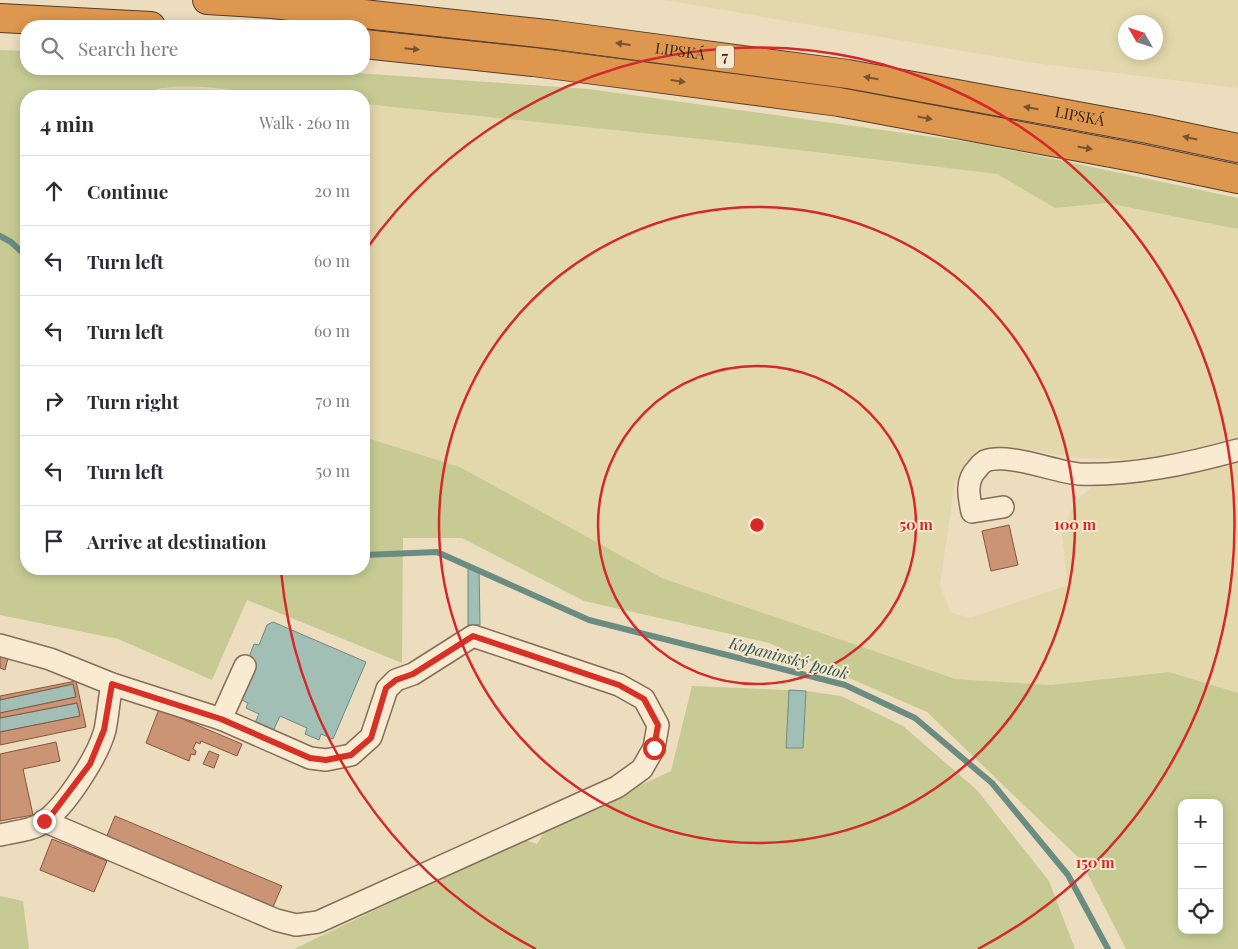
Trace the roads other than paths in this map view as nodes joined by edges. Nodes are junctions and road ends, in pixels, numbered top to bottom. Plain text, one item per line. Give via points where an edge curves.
1 (207, 0) edge
2 (0, 18) edge
3 (38, 20) edge
4 (370, 45) edge
5 (1238, 148) edge
6 (1238, 179) edge
7 (1238, 450) edge
8 (1003, 507) dead end
9 (0, 645) edge
10 (246, 666) dead end
11 (112, 684) junction
12 (221, 719) junction
13 (44, 821) junction
14 (0, 834) edge

5 -> 1 highway, LIPSKÁ / 7 via 848,74 547,34
2 - 3 highway
4 -> 6 highway, LIPSKÁ / 7 via 533,62 839,102
7 - 8 lane via 1115,474 1077,474 1000,459 984,462 971,475 968,493 972,512
9 - 11 lane via 50,659
10 - 12 lane
11 - 12 lane
11 - 13 lane via 104,730 90,764
12 - 13 lane via 310,758 326,760 351,755 371,738 386,688 473,636 619,685 644,699 658,725 654,748 642,770 617,787 318,922 296,925 276,920
13 - 14 lane via 36,826

